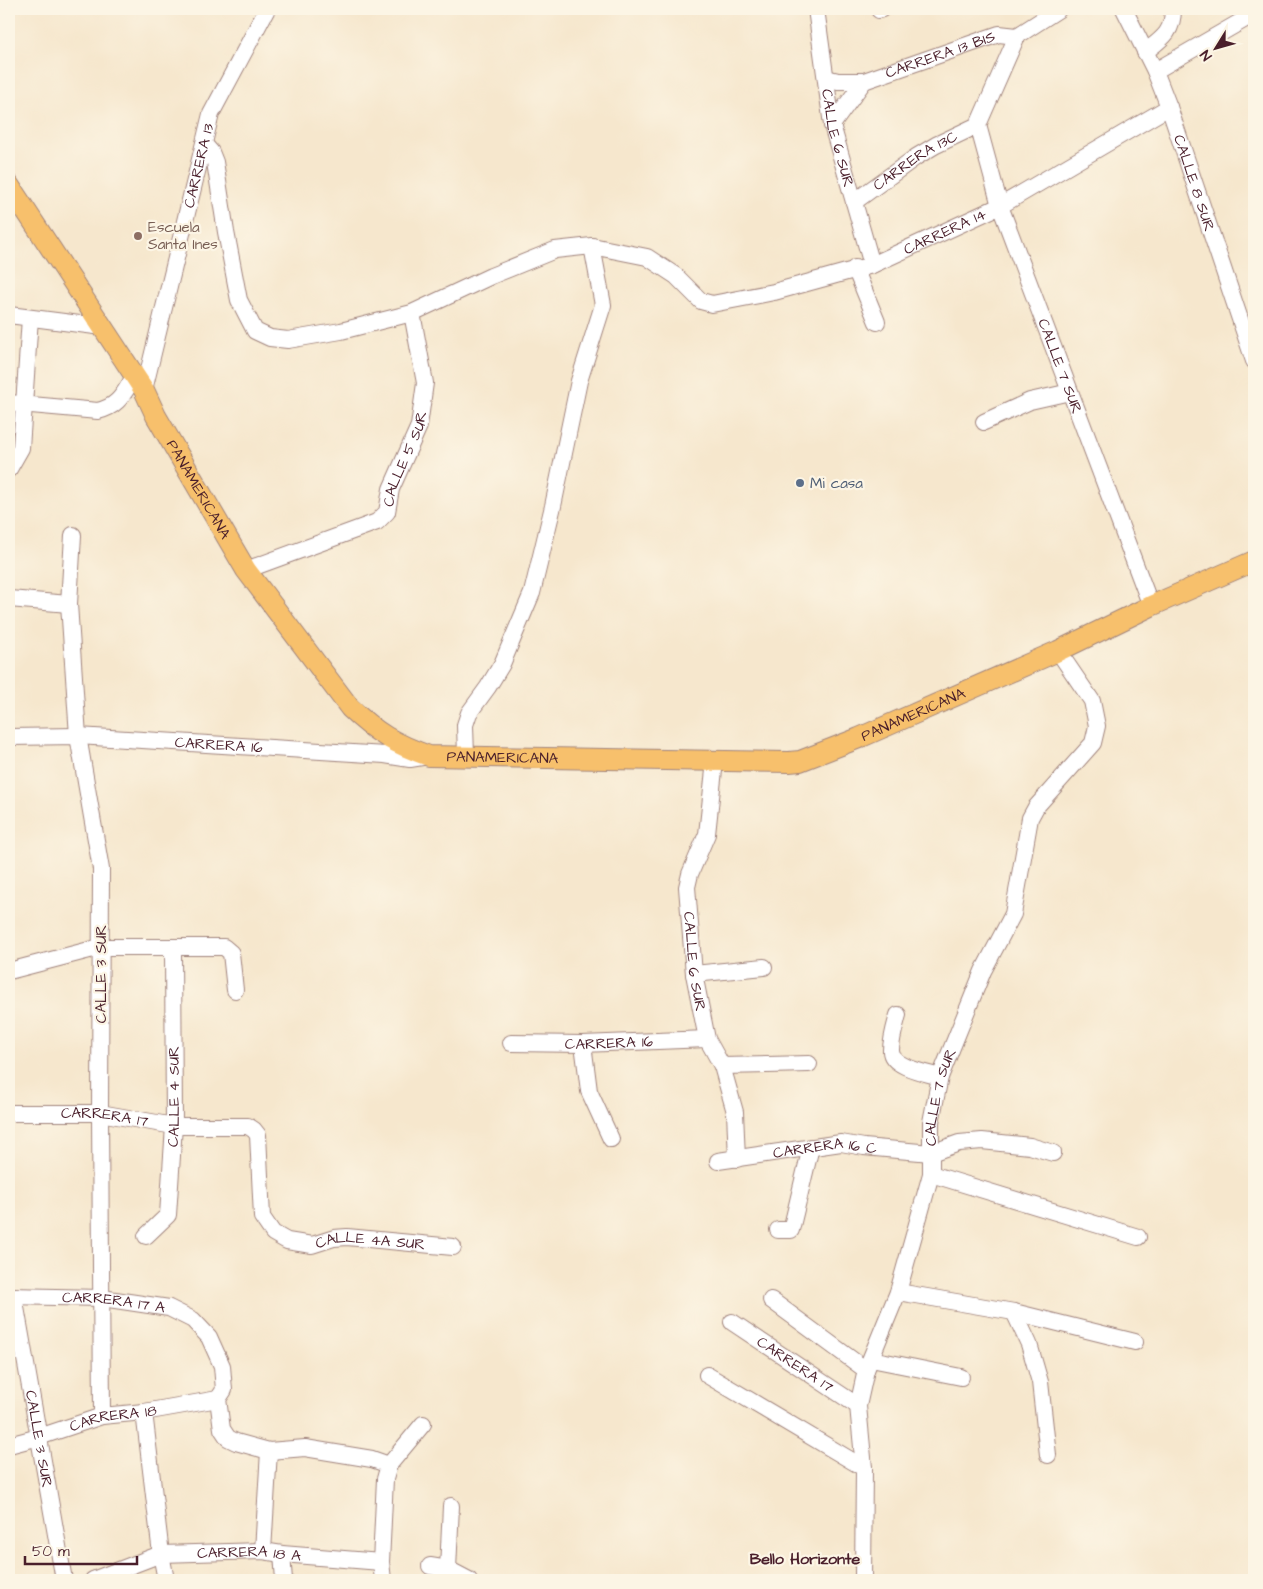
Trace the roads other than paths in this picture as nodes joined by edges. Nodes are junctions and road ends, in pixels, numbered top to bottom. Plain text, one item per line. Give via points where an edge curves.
1 (267, 9) edge
2 (816, 9) edge
3 (1059, 9) edge
4 (1124, 9) edge
5 (1173, 9) edge
6 (1254, 14) edge
7 (1017, 36) junction
8 (1145, 52) junction
9 (1155, 71) junction
10 (826, 78) junction
11 (864, 81) junction
12 (1169, 107) junction
13 (832, 125) junction
14 (978, 125) junction
15 (204, 144) junction
16 (9, 186) edge
17 (854, 202) junction
18 (1000, 206) junction
19 (592, 246) junction
20 (863, 267) junction
21 (412, 313) junction
22 (9, 315) edge
23 (30, 318) junction
24 (877, 322) dead end
25 (103, 326) junction
26 (1254, 361) edge
27 (139, 384) junction
28 (1070, 392) junction
29 (9, 403) edge
30 (25, 405) junction
31 (984, 422) dead end
32 (9, 469) edge
33 (73, 535) dead end
34 (1254, 561) edge
35 (246, 570) junction
36 (9, 599) edge
37 (69, 604) junction
38 (1151, 606) junction
39 (1058, 651) junction
40 (78, 736) junction
41 (9, 737) edge
42 (429, 756) junction
43 (466, 756) junction
44 (715, 761) junction
45 (101, 947) junction
46 (173, 947) junction
47 (764, 967) dead end
48 (9, 971) edge
49 (694, 974) junction
50 (235, 990) dead end
51 (898, 1015) dead end
52 (706, 1039) junction
53 (511, 1043) dead end
54 (583, 1044) junction
55 (809, 1064) dead end
56 (722, 1066) junction
57 (940, 1077) junction
58 (9, 1113) edge
59 (100, 1113) junction
60 (174, 1126) junction
61 (258, 1135) joint
62 (611, 1139) dead end
63 (811, 1147) junction
64 (930, 1153) junction
65 (1053, 1153) dead end
66 (737, 1159) junction
67 (718, 1161) dead end
68 (932, 1174) junction
69 (785, 1230) dead end
70 (146, 1236) dead end
71 (1138, 1237) dead end
72 (453, 1247) dead end
73 (898, 1292) junction
74 (11, 1296) edge
75 (102, 1298) junction
76 (771, 1300) dead end
77 (1014, 1312) junction
78 (732, 1322) dead end
79 (1135, 1342) dead end
80 (868, 1365) junction
81 (707, 1376) dead end
82 (961, 1376) dead end
83 (218, 1399) junction
84 (858, 1406) junction
85 (144, 1412) junction
86 (102, 1416) junction
87 (423, 1424) dead end
88 (39, 1437) junction
89 (9, 1444) edge
90 (269, 1451) junction
91 (1048, 1455) dead end
92 (389, 1465) junction
93 (864, 1468) junction
94 (451, 1506) dead end
95 (263, 1551) junction
96 (161, 1554) junction
97 (282, 1554) junction
98 (381, 1562) junction
99 (430, 1566) dead end
100 (448, 1569) junction
101 (64, 1580) edge
102 (94, 1580) edge
103 (166, 1580) edge
104 (284, 1580) edge
105 (383, 1580) edge
106 (469, 1580) edge
107 (863, 1580) edge

1 - 15 street, CARRERA 13 via 211,114
2 - 10 street, CALLE 6 SUR
3 - 7 street
4 - 8 street, CALLE 8 SUR
5 - 8 street via 1173,23 1162,39
6 - 9 street
7 - 11 street, CARRERA 13 BIS via 999,34
7 - 14 street
8 - 9 street, CALLE 8 SUR
9 - 12 street, CALLE 8 SUR
10 - 11 street, CARRERA 13 BIS
10 - 13 street, CALLE 6 SUR
11 - 13 street
12 - 18 street, CARRERA 14
12 - 26 street, CALLE 8 SUR
13 - 17 street, CALLE 6 SUR
14 - 17 street, CARRERA 13C via 916,157
14 - 18 street, CALLE 7 SUR
15 - 21 street via 215,162 239,300 255,331 270,338 288,340
15 - 27 street, CARRERA 13
16 - 25 main road, PANAMERICANA
17 - 20 street, CALLE 6 SUR
18 - 20 street, CARRERA 14
18 - 28 street, CALLE 7 SUR
19 - 20 street, CARRERA 14 via 647,257 676,276 701,301 712,304 774,292
19 - 21 street via 555,250
19 - 43 street via 603,305 579,381 532,593 502,664 469,713 465,725
20 - 24 street, CALLE 6 SUR
21 - 35 street, CALLE 5 SUR via 425,383 419,426 391,489 387,512 377,522
22 - 23 street
23 - 25 street
23 - 30 street
25 - 27 main road, PANAMERICANA
27 - 30 street via 109,409 98,411
27 - 35 main road, PANAMERICANA
28 - 31 street via 1030,401
28 - 38 street, CALLE 7 SUR
29 - 30 street
30 - 32 street via 21,448
33 - 37 street, CALLE 3 SUR
34 - 38 main road, PANAMERICANA
35 - 42 main road, PANAMERICANA via 350,708 382,735 402,747
36 - 37 street
37 - 40 street, CALLE 3 SUR
38 - 39 main road, PANAMERICANA
39 - 44 main road, PANAMERICANA via 800,761
39 - 57 street, CALLE 7 SUR via 1092,701 1097,726 1093,744 1036,807 1030,818 1013,914 983,971
40 - 41 street, CARRERA 16
40 - 42 street, CARRERA 16 via 410,759
40 - 45 street, CALLE 3 SUR via 102,869
42 - 43 main road, PANAMERICANA
43 - 44 main road, PANAMERICANA
44 - 49 street, CALLE 6 SUR via 707,834 687,887
45 - 46 street
45 - 48 street
45 - 59 street, CALLE 3 SUR
46 - 50 street via 224,947 231,953
46 - 60 street, CALLE 4 SUR
47 - 49 street
49 - 52 street, CALLE 6 SUR
51 - 57 street via 890,1052 894,1059
52 - 54 street, CARRERA 16
52 - 56 street, CALLE 6 SUR
53 - 54 street, CARRERA 16
54 - 62 street via 589,1091
55 - 56 street
56 - 66 street, CALLE 6 SUR via 735,1112
57 - 64 street, CALLE 7 SUR via 931,1122
58 - 59 street, CARRERA 17
59 - 60 street, CARRERA 17
59 - 75 street, CALLE 3 SUR
60 - 61 street, CARRERA 17 via 248,1126
60 - 70 street, CALLE 4 SUR via 168,1215
61 - 72 street, CALLE 4A SUR via 262,1217 273,1233 287,1241 312,1245 347,1237
63 - 64 street, CARRERA 16 C via 841,1143
63 - 66 street, CARRERA 16 C
63 - 69 street
64 - 65 street via 959,1143 982,1141 1030,1146
64 - 68 street, CALLE 7 SUR
66 - 67 street, CARRERA 16 C
68 - 71 street
68 - 73 street, CALLE 7 SUR
73 - 77 street
73 - 80 street, CALLE 7 SUR
74 - 75 street, CARRERA 17 A
74 - 88 street, CALLE 3 SUR
75 - 83 street, CARRERA 17 A via 169,1308 193,1320 209,1337 222,1366 224,1390
75 - 86 street, CALLE 3 SUR
76 - 80 street
77 - 79 street
77 - 91 street via 1029,1344 1040,1382
78 - 84 street, CARRERA 17
80 - 82 street
80 - 84 street, CALLE 7 SUR
81 - 93 street
83 - 85 street, CARRERA 18
83 - 90 street via 222,1429 228,1438
84 - 93 street, CALLE 7 SUR
85 - 86 street, CARRERA 18
85 - 96 street
86 - 88 street, CARRERA 18
87 - 92 street
88 - 89 street, CARRERA 18
88 - 101 street, CALLE 3 SUR
90 - 92 street via 305,1448 372,1459
90 - 95 street
92 - 98 street via 385,1479
93 - 107 street, CALLE 7 SUR
94 - 100 street
95 - 96 street, CARRERA 18 A
95 - 97 street, CARRERA 18 A
96 - 102 street, CARRERA 18 A
96 - 103 street
97 - 98 street, CARRERA 18 A
97 - 104 street
98 - 105 street
99 - 100 street
100 - 106 street

